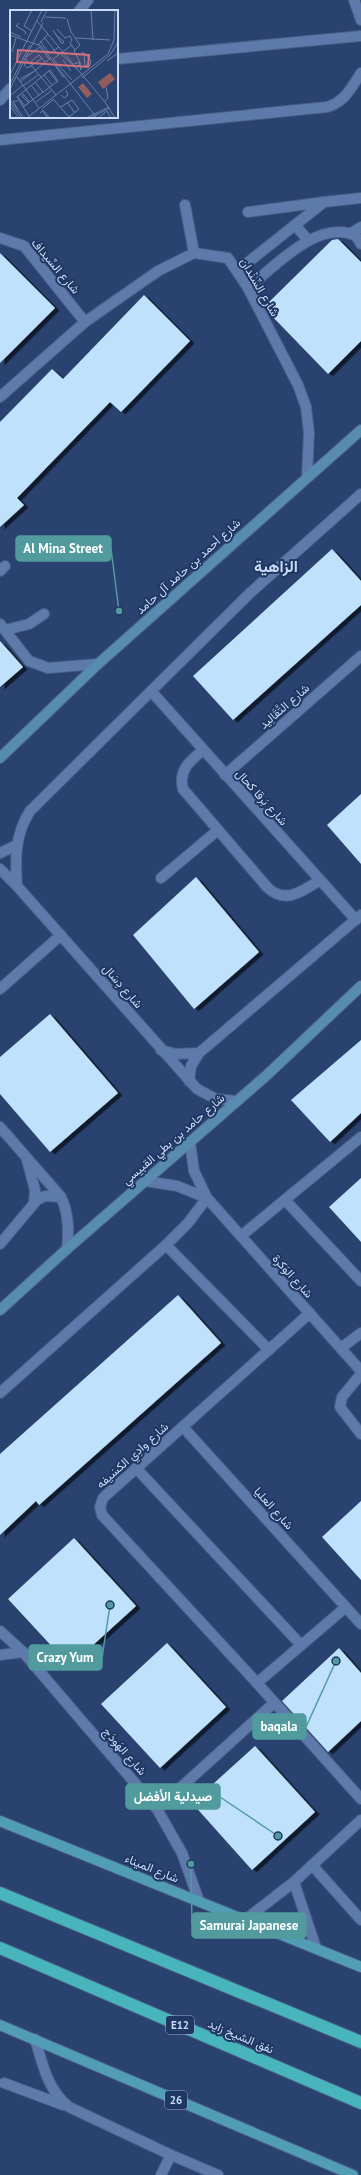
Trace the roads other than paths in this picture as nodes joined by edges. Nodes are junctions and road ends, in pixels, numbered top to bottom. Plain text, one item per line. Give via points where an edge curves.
1 (88, 0) edge
2 (354, 0) edge
3 (79, 10) edge
4 (361, 20) edge
5 (361, 36) edge
6 (118, 59) edge
7 (361, 74) edge
8 (10, 89) edge
9 (0, 100) edge
10 (0, 140) edge
11 (361, 198) edge
12 (324, 202) junction
13 (185, 205) dead end
14 (248, 212) dead end
15 (294, 225) junction
16 (361, 227) edge
17 (350, 234) junction
18 (0, 238) edge
19 (308, 240) junction
20 (361, 244) edge
21 (194, 253) junction
22 (237, 271) junction
23 (248, 288) junction
24 (86, 322) junction
25 (0, 397) edge
26 (361, 430) edge
27 (307, 477) junction
28 (361, 494) edge
29 (44, 614) dead end
30 (3, 627) edge
31 (361, 656) edge
32 (98, 664) junction
33 (151, 691) junction
34 (203, 750) junction
35 (0, 758) edge
36 (224, 775) junction
37 (218, 830) junction
38 (16, 845) junction
39 (0, 853) edge
40 (0, 869) edge
41 (162, 878) dead end
42 (320, 880) junction
43 (17, 886) junction
44 (358, 918) edge
45 (61, 935) junction
46 (361, 986) edge
47 (0, 989) edge
48 (162, 1050) junction
49 (199, 1053) junction
50 (189, 1081) junction
51 (237, 1101) junction
52 (0, 1127) edge
53 (361, 1137) edge
54 (190, 1142) junction
55 (24, 1152) junction
56 (145, 1181) junction
57 (62, 1197) junction
58 (207, 1198) junction
59 (285, 1200) junction
60 (34, 1203) junction
61 (241, 1236) junction
62 (0, 1244) edge
63 (166, 1245) junction
64 (67, 1249) junction
65 (361, 1281) edge
66 (0, 1310) edge
67 (310, 1314) junction
68 (361, 1333) edge
69 (341, 1348) junction
70 (269, 1350) junction
71 (361, 1371) edge
72 (361, 1374) edge
73 (0, 1393) edge
74 (183, 1427) junction
75 (361, 1434) edge
76 (136, 1468) junction
77 (346, 1607) junction
78 (361, 1624) edge
79 (0, 1631) edge
80 (301, 1645) junction
81 (23, 1652) junction
82 (0, 1655) edge
83 (257, 1683) junction
84 (274, 1703) junction
85 (361, 1799) edge
86 (157, 1809) junction
87 (361, 1820) edge
88 (0, 1821) edge
89 (312, 1865) junction
90 (294, 1882) junction
91 (0, 1893) edge
92 (199, 1901) junction
93 (246, 1919) junction
94 (361, 1920) edge
95 (0, 1948) edge
96 (316, 1948) junction
97 (361, 1967) edge
98 (0, 2025) edge
99 (35, 2039) junction
100 (361, 2042) edge
101 (4, 2083) dead end
102 (361, 2103) edge
103 (69, 2107) junction
104 (171, 2156) junction
105 (161, 2175) edge
106 (218, 2175) edge
107 (353, 2175) edge

1 - 3 street
2 - 4 street
5 - 6 street
7 - 10 street via 346,96 337,104 327,107
8 - 9 street
11 - 12 street
12 - 14 street
12 - 15 street
13 - 21 street
15 - 19 street
15 - 22 street
16 - 17 street
17 - 19 street via 334,232
17 - 20 street via 357,237
18 - 24 street, شارع السِّيداف via 24,246
19 - 23 street
21 - 22 street, شارع السِّنْدان via 228,258
21 - 24 street via 158,271
22 - 23 street, شارع السِّنْدان
23 - 27 street, شارع السِّنْدان via 298,385 306,406 309,433
24 - 25 street
26 - 27 main road, شارع أحمد بن حامد آل حامد
27 - 32 main road, شارع أحمد بن حامد آل حامد
28 - 33 street via 252,590
29 - 30 street via 29,624
30 - 32 street via 29,661 48,668
31 - 36 street, شارع التَّقَالِيد
32 - 35 main road, شارع أحمد بن حامد آل حامد
33 - 34 street, شارع بَرقا كحال
33 - 38 street via 30,811 20,830
34 - 36 street, شارع بَرقا كحال
34 - 37 street via 186,765 181,783 186,794
36 - 42 street, شارع بَرقا كحال
37 - 41 street
37 - 42 street via 275,893 294,896
38 - 39 street
38 - 43 street
40 - 43 street, شارع دِسَال
42 - 44 street, شارع بَرقا كحال
43 - 45 street, شارع دِسَال
44 - 49 street
45 - 47 street
45 - 48 street, شارع دِسَال
46 - 51 main road, شارع حامد بن بطي القبيسي
48 - 49 street via 176,1054
48 - 50 street, شارع دِسَال
49 - 50 street via 191,1066
50 - 51 street, شارع دِسَال via 206,1095 226,1101
51 - 54 main road, شارع حامد بن بطي القبيسي
52 - 55 street
53 - 59 street
54 - 56 main road, شارع حامد بن بطي القبيسي
54 - 58 street, شارع الوَكرة via 194,1171
55 - 57 street
55 - 60 street via 33,1178
56 - 58 street, شارع الوَكرة via 177,1186
56 - 64 main road, شارع حامد بن بطي القبيسي
57 - 60 street via 45,1196
57 - 64 street via 68,1220
58 - 61 street, شارع الوَكرة
58 - 63 street via 188,1223
59 - 61 street
59 - 65 street
60 - 62 street
61 - 67 street, شارع الوَكرة
63 - 70 street
63 - 73 street
64 - 66 main road, شارع حامد بن بطي القبيسي
67 - 69 street, شارع الوَكرة
67 - 70 street, شارع وادِي الكسَيفه
68 - 69 street
69 - 71 street, شارع الوَكرة
70 - 74 street, شارع وادِي الكسَيفه
72 - 75 street via 342,1397 340,1407
74 - 76 street, شارع وادِي الكسَيفه
74 - 77 street, شارع العليا
76 - 80 street
76 - 83 street, شارع وادِي الكسَيفه via 103,1498 100,1507 102,1515
77 - 78 street, شارع العليا
77 - 80 street
79 - 81 street, شارع الهَودَج
80 - 83 street
81 - 82 street
81 - 86 street, شارع الهَودَج
83 - 84 street, شارع وادِي الكسَيفه
84 - 85 street, شارع وادِي الكسَيفه
84 - 86 street
86 - 92 street, شارع الهَودَج via 182,1853
87 - 89 street
88 - 92 main road, شارع الميناء
89 - 90 street
89 - 94 street
90 - 93 street
90 - 96 street
91 - 100 highway
92 - 93 main road, شارع الميناء
93 - 96 main road, شارع الميناء
95 - 102 highway, نفق الشيخ زايد / E12
96 - 97 main road, شارع الميناء
98 - 99 main road, 26
99 - 103 street via 48,2079 57,2097
99 - 107 main road, 26
101 - 103 street
103 - 104 street
104 - 105 street
104 - 106 street

